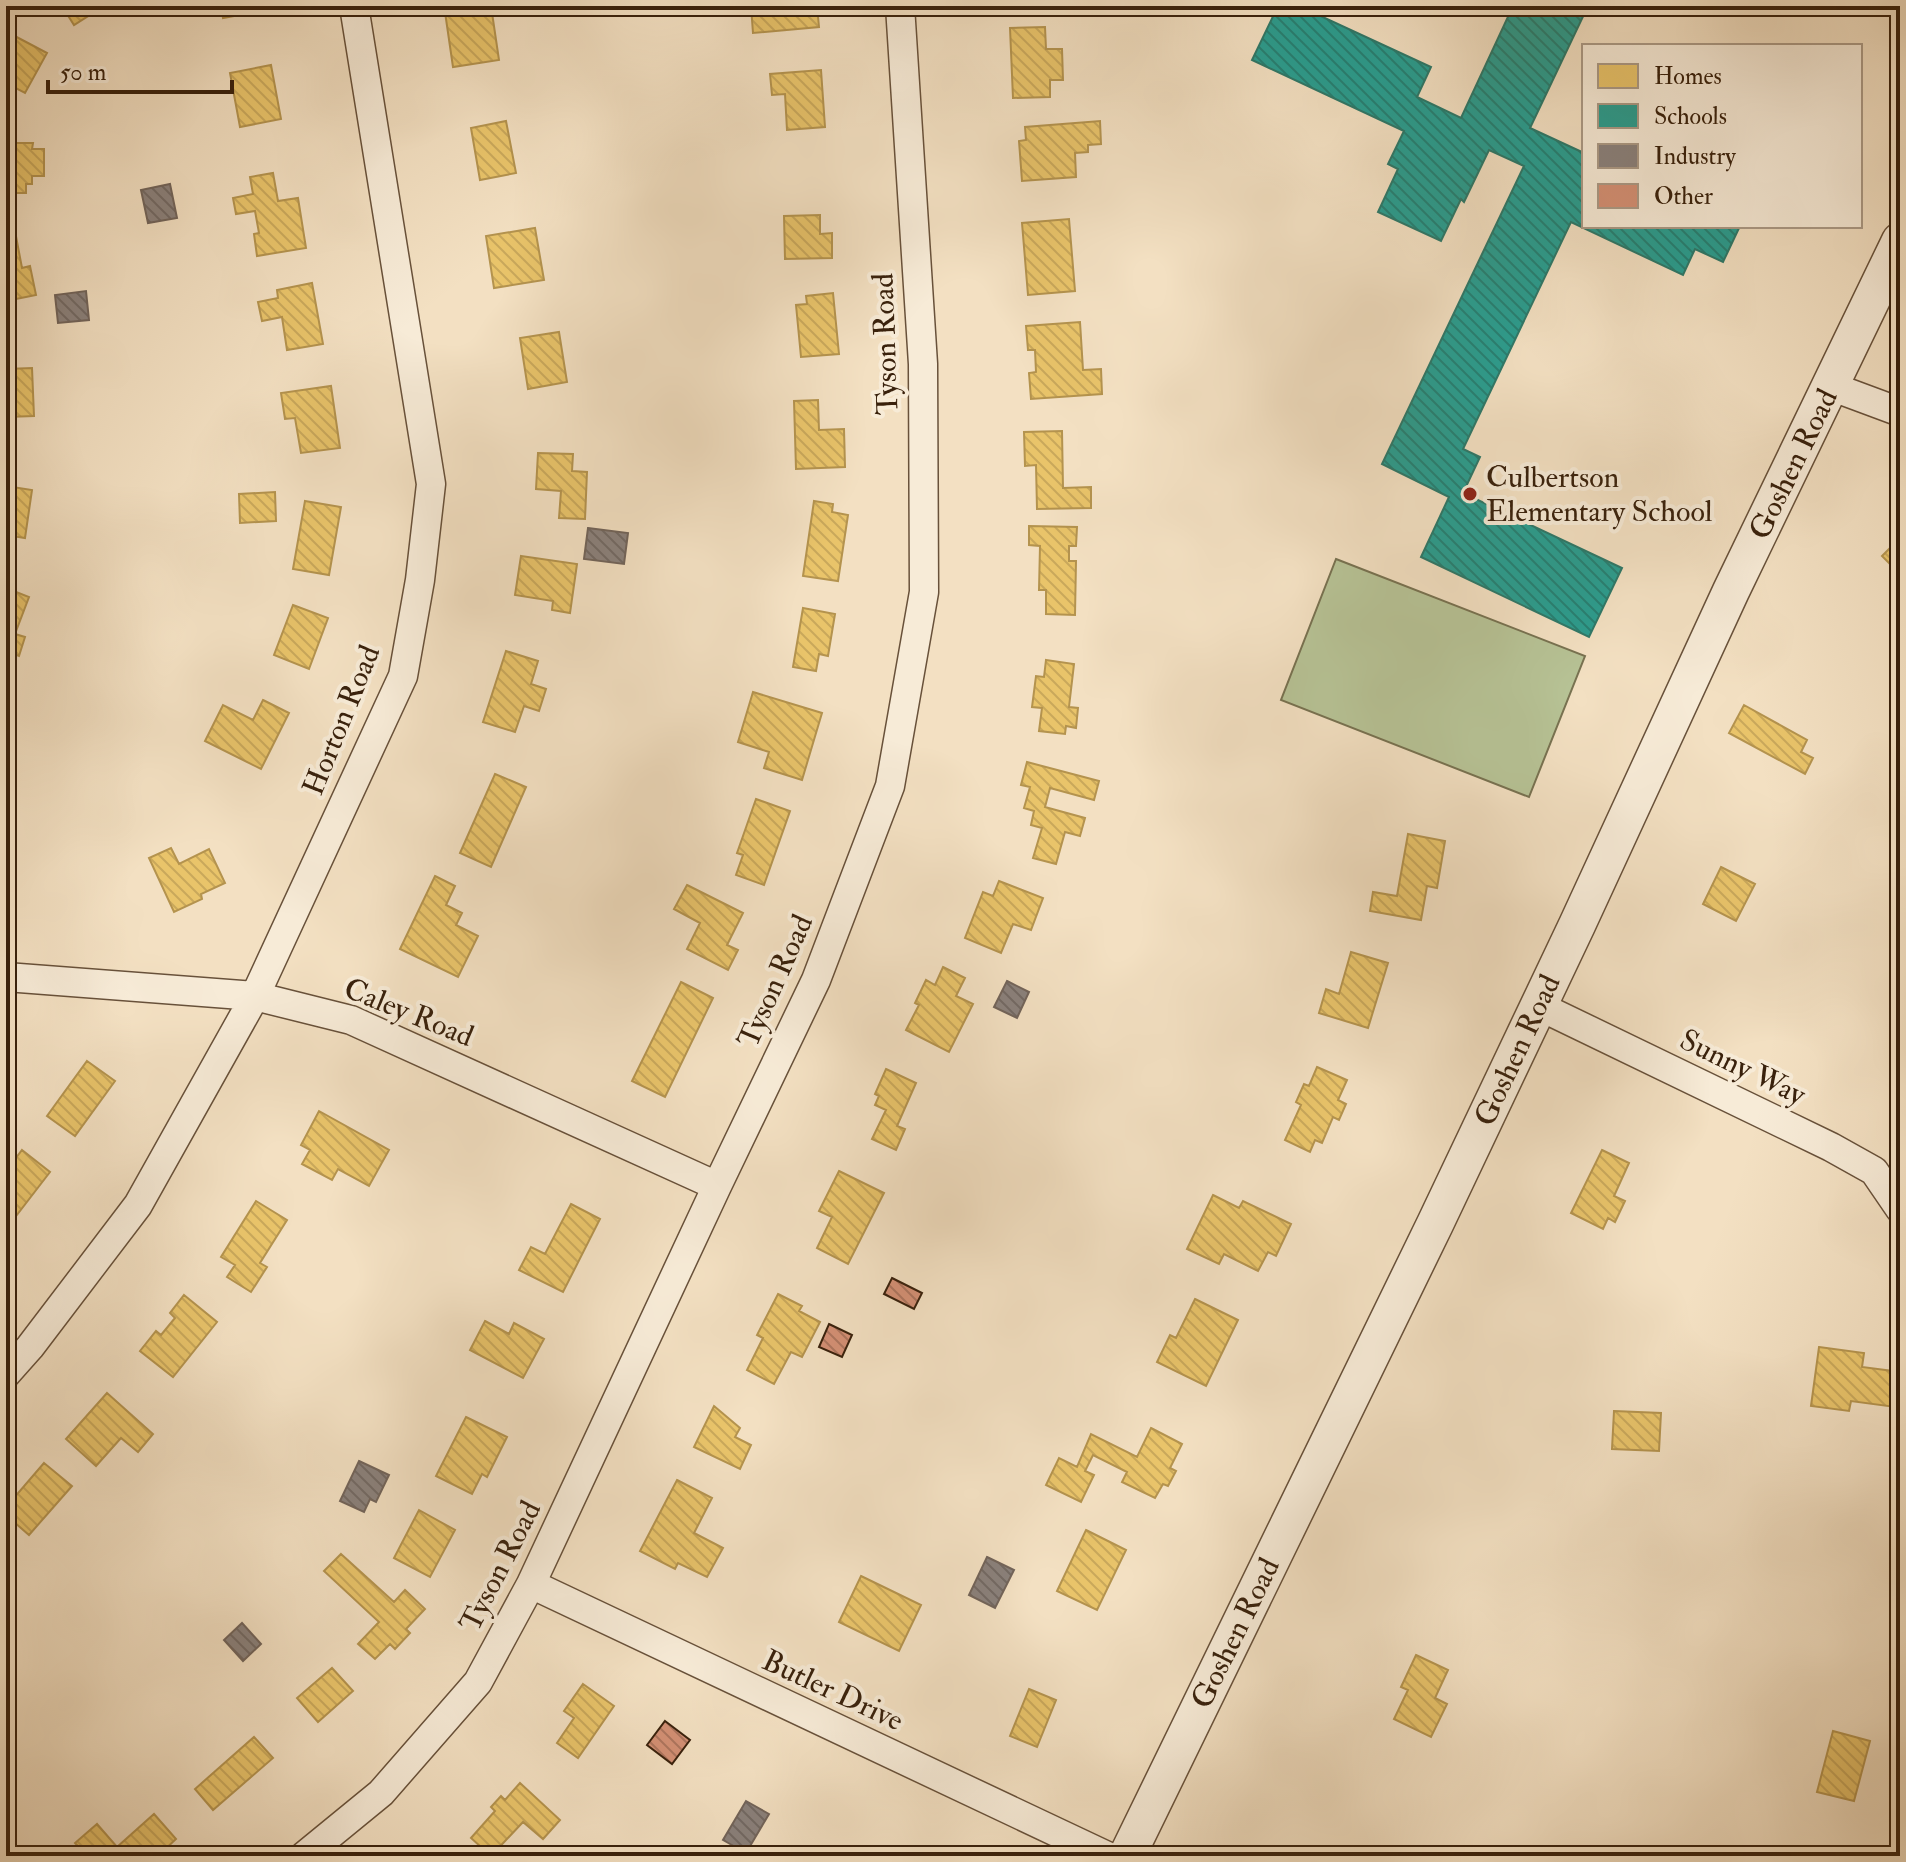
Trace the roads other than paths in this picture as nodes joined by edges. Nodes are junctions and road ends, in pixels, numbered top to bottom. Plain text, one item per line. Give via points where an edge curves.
1 (354, 6) edge
2 (900, 6) edge
3 (1900, 241) edge
4 (1830, 386) junction
5 (1900, 412) edge
6 (6, 977) edge
7 (255, 996) junction
8 (1539, 1006) junction
9 (717, 1186) junction
10 (1900, 1209) edge
11 (6, 1374) edge
12 (531, 1584) junction
13 (304, 1856) edge
14 (1107, 1856) edge
15 (1127, 1856) edge

1 - 7 street, Horton Road via 431,484 403,676
2 - 9 street, Tyson Road via 923,364 924,592 890,786 816,980
3 - 4 street, Goshen Road
4 - 5 street
4 - 8 street, Goshen Road
6 - 7 street, Caley Road
7 - 9 street, Caley Road via 351,1020
7 - 11 street, Horton Road via 138,1205
8 - 10 street, Sunny Way via 1874,1171
8 - 15 street, Goshen Road
9 - 12 street, Tyson Road
12 - 13 street, Tyson Road via 478,1682 381,1793
12 - 14 street, Butler Drive

